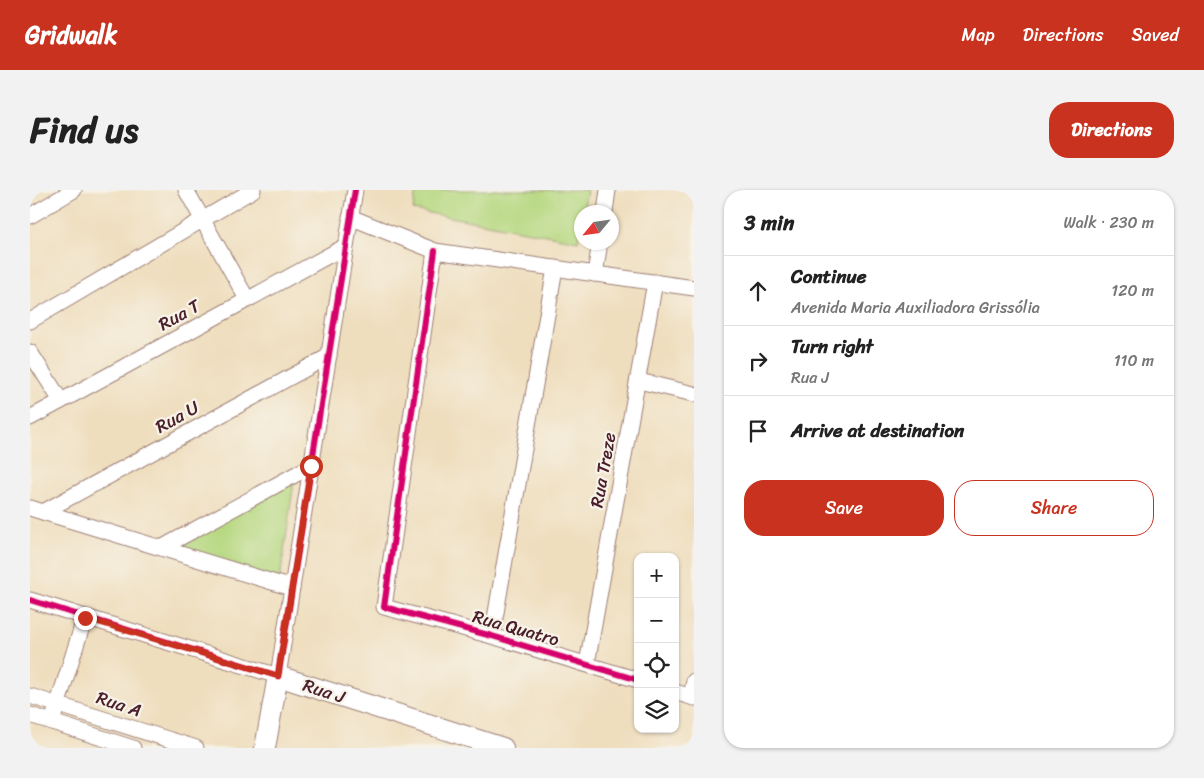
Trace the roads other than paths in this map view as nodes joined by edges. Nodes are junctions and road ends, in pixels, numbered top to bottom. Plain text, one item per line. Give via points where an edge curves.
1 (74, 190) edge
2 (186, 190) edge
3 (252, 190) edge
4 (355, 190) edge
5 (608, 190) edge
6 (606, 205) edge
7 (30, 216) edge
8 (350, 216) junction
9 (202, 218) junction
10 (346, 246) junction
11 (598, 250) edge
12 (435, 251) junction
13 (555, 268) junction
14 (594, 274) junction
15 (655, 282) junction
16 (694, 288) edge
17 (247, 299) junction
18 (30, 321) edge
19 (30, 352) edge
20 (329, 356) junction
21 (639, 381) junction
22 (694, 394) edge
23 (60, 401) junction
24 (30, 418) edge
25 (311, 466) junction
26 (36, 510) edge
27 (163, 547) junction
28 (292, 588) junction
29 (30, 600) edge
30 (85, 618) junction
31 (492, 636) junction
32 (587, 664) junction
33 (278, 676) junction
34 (634, 679) edge
35 (694, 681) edge
36 (679, 693) edge
37 (30, 696) edge
38 (693, 698) edge
39 (58, 704) junction
40 (30, 715) edge
41 (52, 722) junction
42 (133, 748) edge
43 (196, 748) edge
44 (264, 748) edge
45 (503, 748) edge

1 - 7 street
2 - 9 street
3 - 9 street
4 - 8 street
5 - 6 street
8 - 10 street
8 - 12 street
9 - 17 street
9 - 18 street
10 - 17 street, Rua T
10 - 20 street
11 - 14 street
12 - 13 street
12 - 31 street, Rua Quatro via 384,607
13 - 14 street
13 - 31 street
14 - 15 street
15 - 16 street
15 - 21 street, Rua Treze
17 - 23 street, Rua T
19 - 23 street
20 - 25 street
20 - 26 street, Rua U
21 - 22 street
21 - 32 street, Rua Treze
23 - 24 street, Rua T
25 - 27 street
25 - 28 street
26 - 27 street
27 - 28 street
28 - 33 street
29 - 30 street, Rua J
30 - 33 street, Rua J
30 - 39 street
31 - 32 street, Rua Quatro
32 - 34 street, Rua Quatro
33 - 44 main road
33 - 45 main road, Rua J
35 - 38 street
36 - 38 street
37 - 39 street, Rua A
39 - 41 street
39 - 43 street, Rua A
40 - 41 street
41 - 42 street

